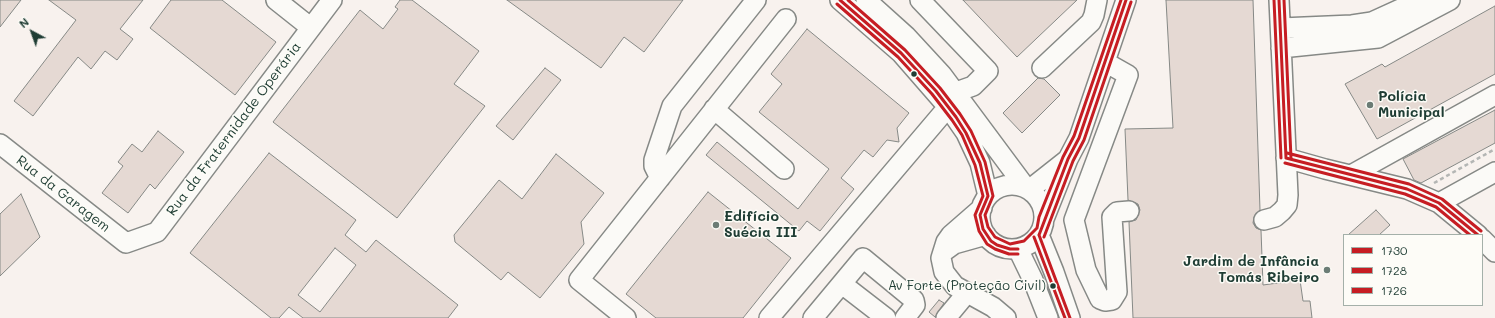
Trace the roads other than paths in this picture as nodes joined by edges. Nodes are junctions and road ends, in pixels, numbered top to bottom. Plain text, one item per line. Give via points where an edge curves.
1 (276, 0) edge
2 (332, 0) edge
3 (756, 0) edge
4 (840, 0) edge
5 (867, 0) edge
6 (920, 0) edge
7 (1096, 0) edge
8 (1279, 0) edge
9 (1420, 0) edge
10 (1450, 0) edge
11 (1120, 4) edge
12 (786, 19) dead end
13 (310, 27) junction
14 (1281, 28) junction
15 (1281, 48) junction
16 (1105, 62) junction
17 (1042, 68) dead end
18 (1495, 95) edge
19 (952, 99) junction
20 (714, 110) junction
21 (0, 144) edge
22 (1286, 158) junction
23 (1068, 159) junction
24 (784, 169) dead end
25 (1495, 172) edge
26 (1351, 175) junction
27 (660, 178) junction
28 (1028, 189) junction
29 (985, 202) junction
30 (1439, 203) junction
31 (1129, 211) dead end
32 (1264, 220) dead end
33 (1042, 227) junction
34 (1477, 234) edge
35 (986, 235) junction
36 (126, 243) joint
37 (1018, 248) junction
38 (942, 253) junction
39 (842, 284) junction
40 (966, 294) junction
41 (626, 318) edge
42 (769, 318) edge
43 (812, 318) edge
44 (886, 318) edge
45 (905, 318) edge
46 (946, 318) edge
47 (1006, 318) edge
48 (1048, 318) edge
49 (1070, 318) edge

1 - 13 street
2 - 13 street, Rua da Fraternidade Operária
3 - 27 street via 672,106 654,160
4 - 19 street
5 - 19 street via 921,51
6 - 19 street via 988,71 972,86
7 - 17 street via 1091,22
8 - 14 street
9 - 14 street via 1372,22
10 - 15 street via 1378,38
11 - 16 street
12 - 20 street
13 - 36 street, Rua da Fraternidade Operária via 157,232
14 - 15 street
15 - 22 street
16 - 23 street via 1079,138
16 - 31 street via 1128,75 1074,220 1086,270 1100,299 1105,301 1112,300 1117,292 1112,217 1117,212
18 - 26 street
19 - 28 street
19 - 29 street via 978,158
19 - 42 street
20 - 24 street
20 - 27 street
21 - 36 street, Rua da Garagem
22 - 26 street
22 - 32 street via 1287,205 1275,217
23 - 28 street
23 - 33 street
25 - 30 street
26 - 30 street via 1385,183
27 - 41 street via 578,280
28 - 29 street via 1018,186 1002,187
28 - 33 street via 1041,202
29 - 35 street via 981,222
29 - 38 street via 951,235
30 - 34 street
33 - 37 street via 1026,246
33 - 49 street
35 - 37 street via 1003,248
35 - 38 street via 954,244
37 - 48 street
38 - 40 street via 946,276
39 - 43 street
39 - 44 street
39 - 45 street via 863,258 914,300 915,305
40 - 46 street
40 - 47 street via 993,307

